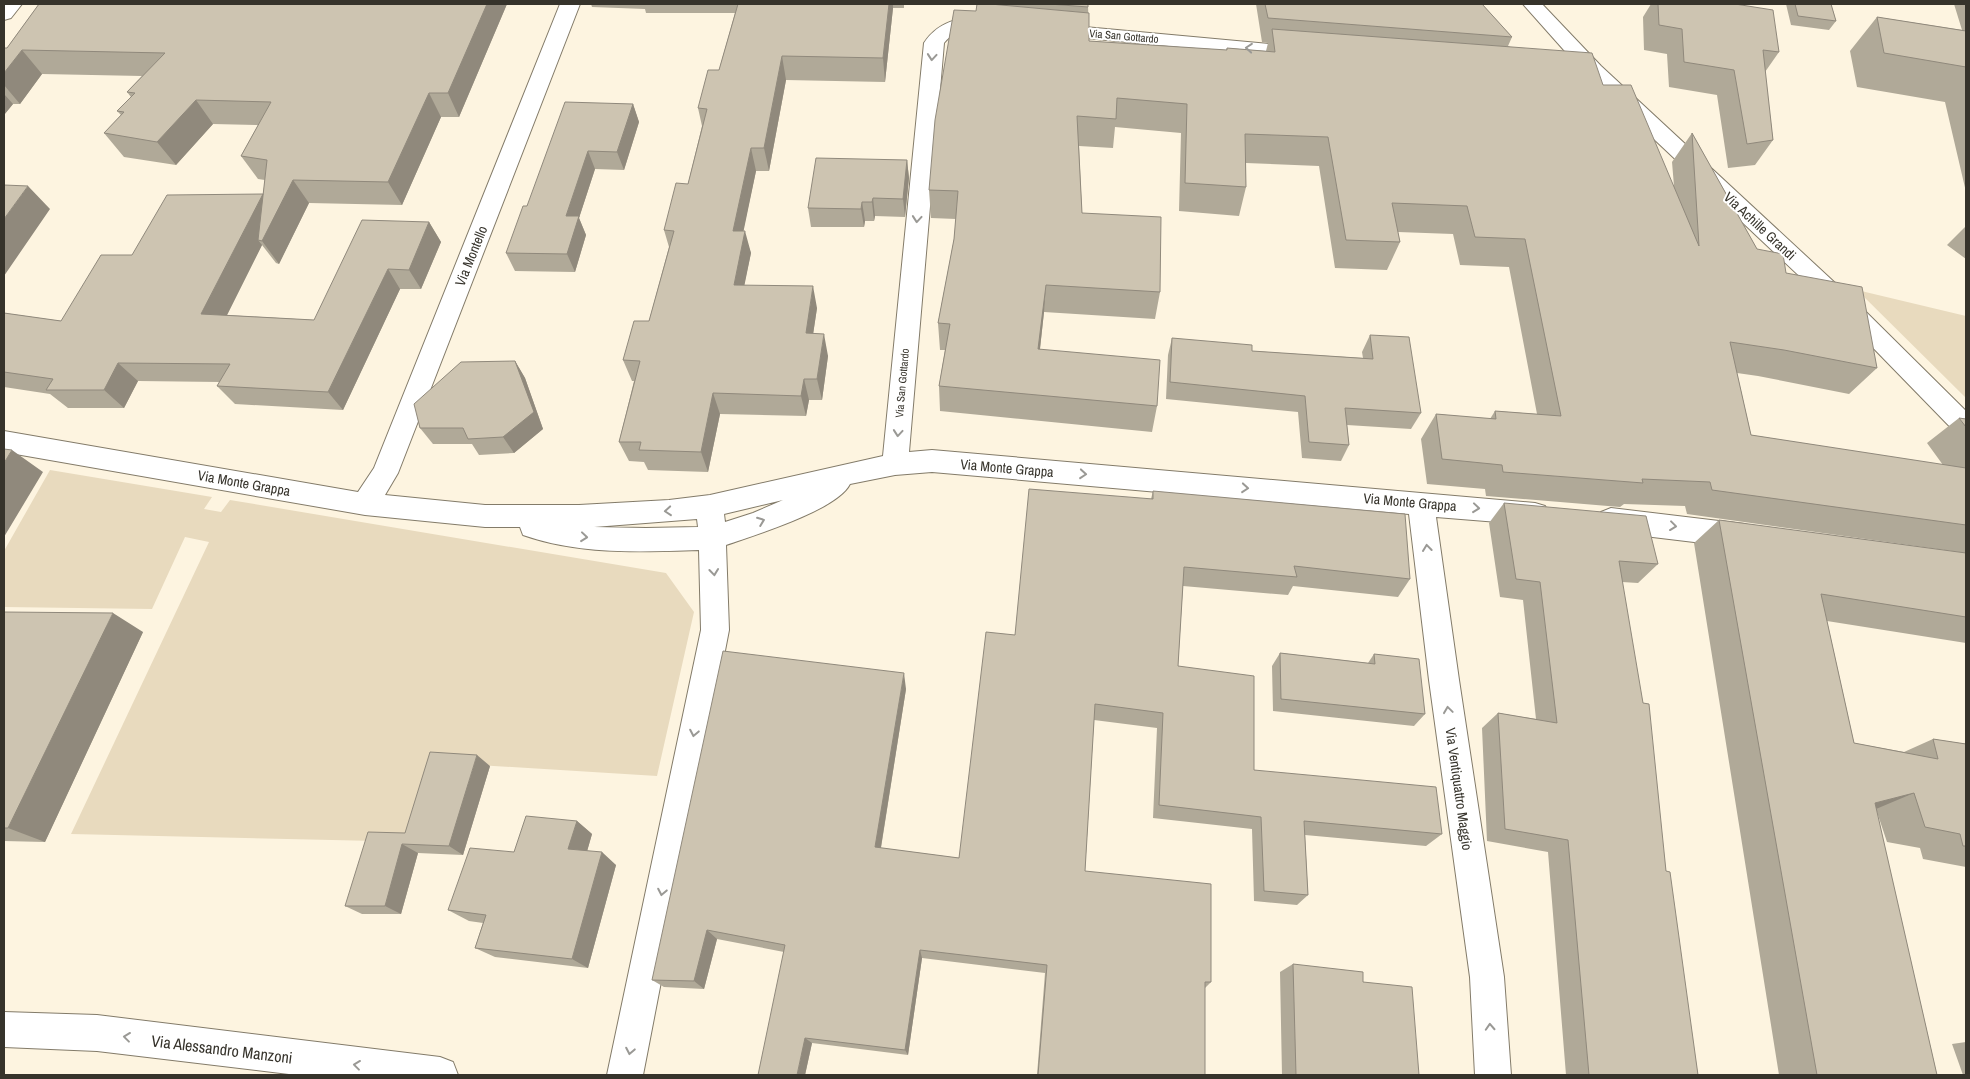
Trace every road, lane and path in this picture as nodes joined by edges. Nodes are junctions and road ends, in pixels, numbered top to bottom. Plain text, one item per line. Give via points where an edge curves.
1 (12, 4) edge
2 (570, 4) edge
3 (1532, 4) edge
4 (4, 14) edge
5 (1003, 26) edge
6 (1030, 28) edge
7 (1318, 55) edge
8 (1966, 427) edge
9 (4, 442) edge
10 (895, 464) junction
11 (853, 472) junction
12 (1421, 503) junction
13 (365, 504) junction
14 (710, 506) junction
15 (486, 516) junction
16 (1559, 516) edge
17 (1588, 518) edge
18 (710, 538) junction
19 (1771, 539) edge
20 (4, 1029) edge
21 (440, 1075) edge
22 (625, 1075) edge
23 (1493, 1075) edge

1 - 4 street
2 - 13 street, Via Montello via 385,473
3 - 8 street, Via Achille Grandi via 1584,72 1853,313
5 -> 10 street, Via San Gottardo via 960,24 939,34 934,42
7 -> 6 street, Via San Gottardo
9 - 13 street, Via Monte Grappa
10 - 11 street, Via Monte Grappa
10 -> 12 street, Via Monte Grappa via 932,462
11 - 14 street, Via Monte Grappa
18 -> 11 street, Via Monte Grappa via 760,522 814,498
12 -> 16 street, Via Monte Grappa
23 -> 12 street, Via Ventiquattro Maggio via 1487,977
13 - 15 street, Via Monte Grappa
14 -> 15 street, Via Monte Grappa via 579,516
14 - 18 street
15 -> 18 street, Via Monte Grappa via 582,538
17 -> 19 street
18 -> 22 street via 715,630
21 -> 20 street, Via Alessandro Manzoni via 97,1033

